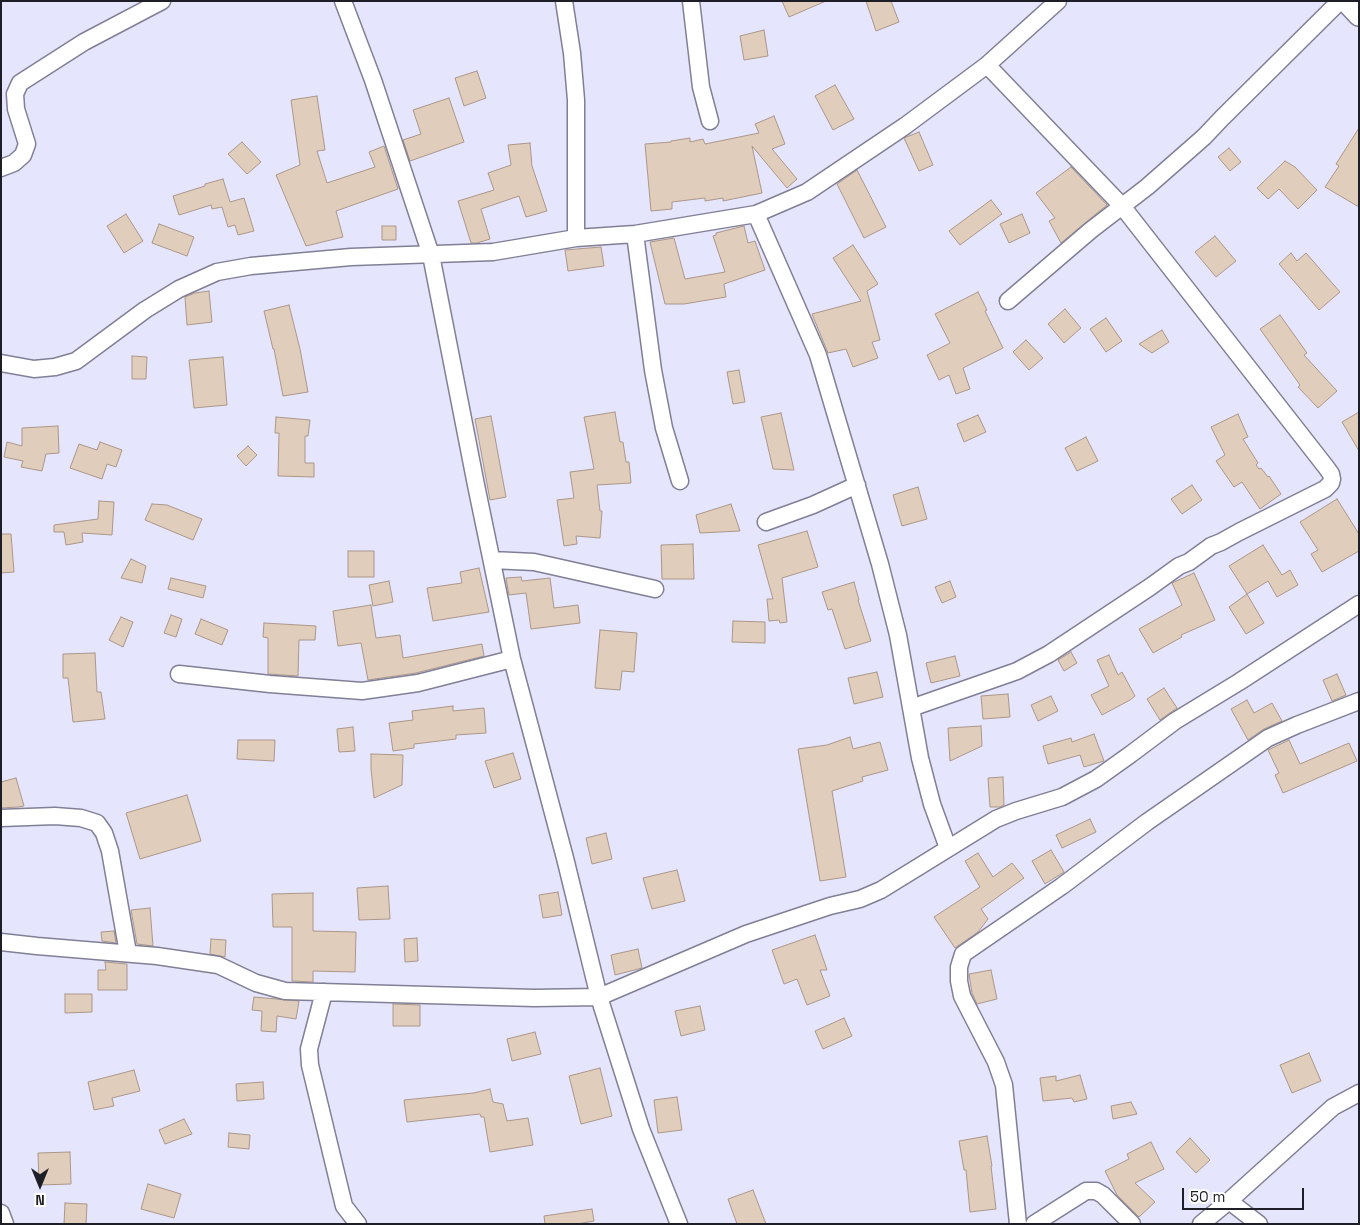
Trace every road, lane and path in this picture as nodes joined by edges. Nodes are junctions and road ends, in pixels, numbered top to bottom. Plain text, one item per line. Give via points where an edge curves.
1 (162, 1) edge
2 (343, 1) edge
3 (564, 1) edge
4 (691, 1) edge
5 (1058, 1) edge
6 (1340, 1) edge
7 (1346, 1) edge
8 (1359, 15) edge
9 (987, 65) junction
10 (710, 121) dead end
11 (1, 168) edge
12 (1122, 206) junction
13 (756, 214) junction
14 (635, 234) junction
15 (576, 238) junction
16 (431, 255) junction
17 (1008, 302) dead end
18 (1, 363) edge
19 (680, 481) dead end
20 (857, 485) junction
21 (766, 522) dead end
22 (492, 560) junction
23 (655, 589) dead end
24 (1359, 604) edge
25 (512, 659) junction
26 (179, 674) dead end
27 (1359, 701) edge
28 (912, 708) junction
29 (1, 818) edge
30 (948, 848) junction
31 (1, 942) edge
32 (128, 953) junction
33 (324, 992) junction
34 (599, 997) junction
35 (1359, 1093) edge
36 (1229, 1201) junction
37 (1, 1213) edge
38 (4, 1224) edge
39 (358, 1224) edge
40 (679, 1224) edge
41 (1018, 1224) edge
42 (1034, 1224) edge
43 (1132, 1224) edge
44 (1201, 1224) edge
45 (1259, 1224) edge

1 - 11 street via 84,42 20,83 15,94 16,109 27,144 23,155
2 - 16 street
3 - 15 street via 576,100
4 - 10 street via 700,86
5 - 9 street
6 - 12 street via 1204,137
7 - 8 street
9 - 12 street
9 - 13 street via 905,126 807,192
12 - 17 street
12 - 28 street via 1326,466 1331,474 1331,483 1326,489 1211,546 1049,654 1016,671
13 - 14 street
13 - 20 street via 818,355
14 - 15 street
14 - 19 street via 655,380 664,428
15 - 16 street via 493,252
16 - 18 street via 351,257 217,272 144,310 76,362 34,369
16 - 22 street
20 - 21 street
20 - 28 street via 898,635
22 - 23 street via 534,562
22 - 25 street
24 - 30 street via 1175,721 1096,779 1062,796 996,819
25 - 26 street via 418,683 362,691
25 - 34 street
27 - 41 street via 1268,738 963,954 959,967 962,996 996,1062 1004,1085
28 - 30 street via 922,767
29 - 32 street via 55,816 97,823 110,850
30 - 34 street via 881,890 860,899 746,934
31 - 32 street
32 - 33 street via 218,965 256,983 285,991
33 - 34 street
33 - 39 street via 309,1049 310,1065 344,1206
34 - 40 street via 641,1129
35 - 36 street via 1333,1107
36 - 44 street
36 - 45 street
37 - 38 street
42 - 43 street via 1086,1191 1096,1191

